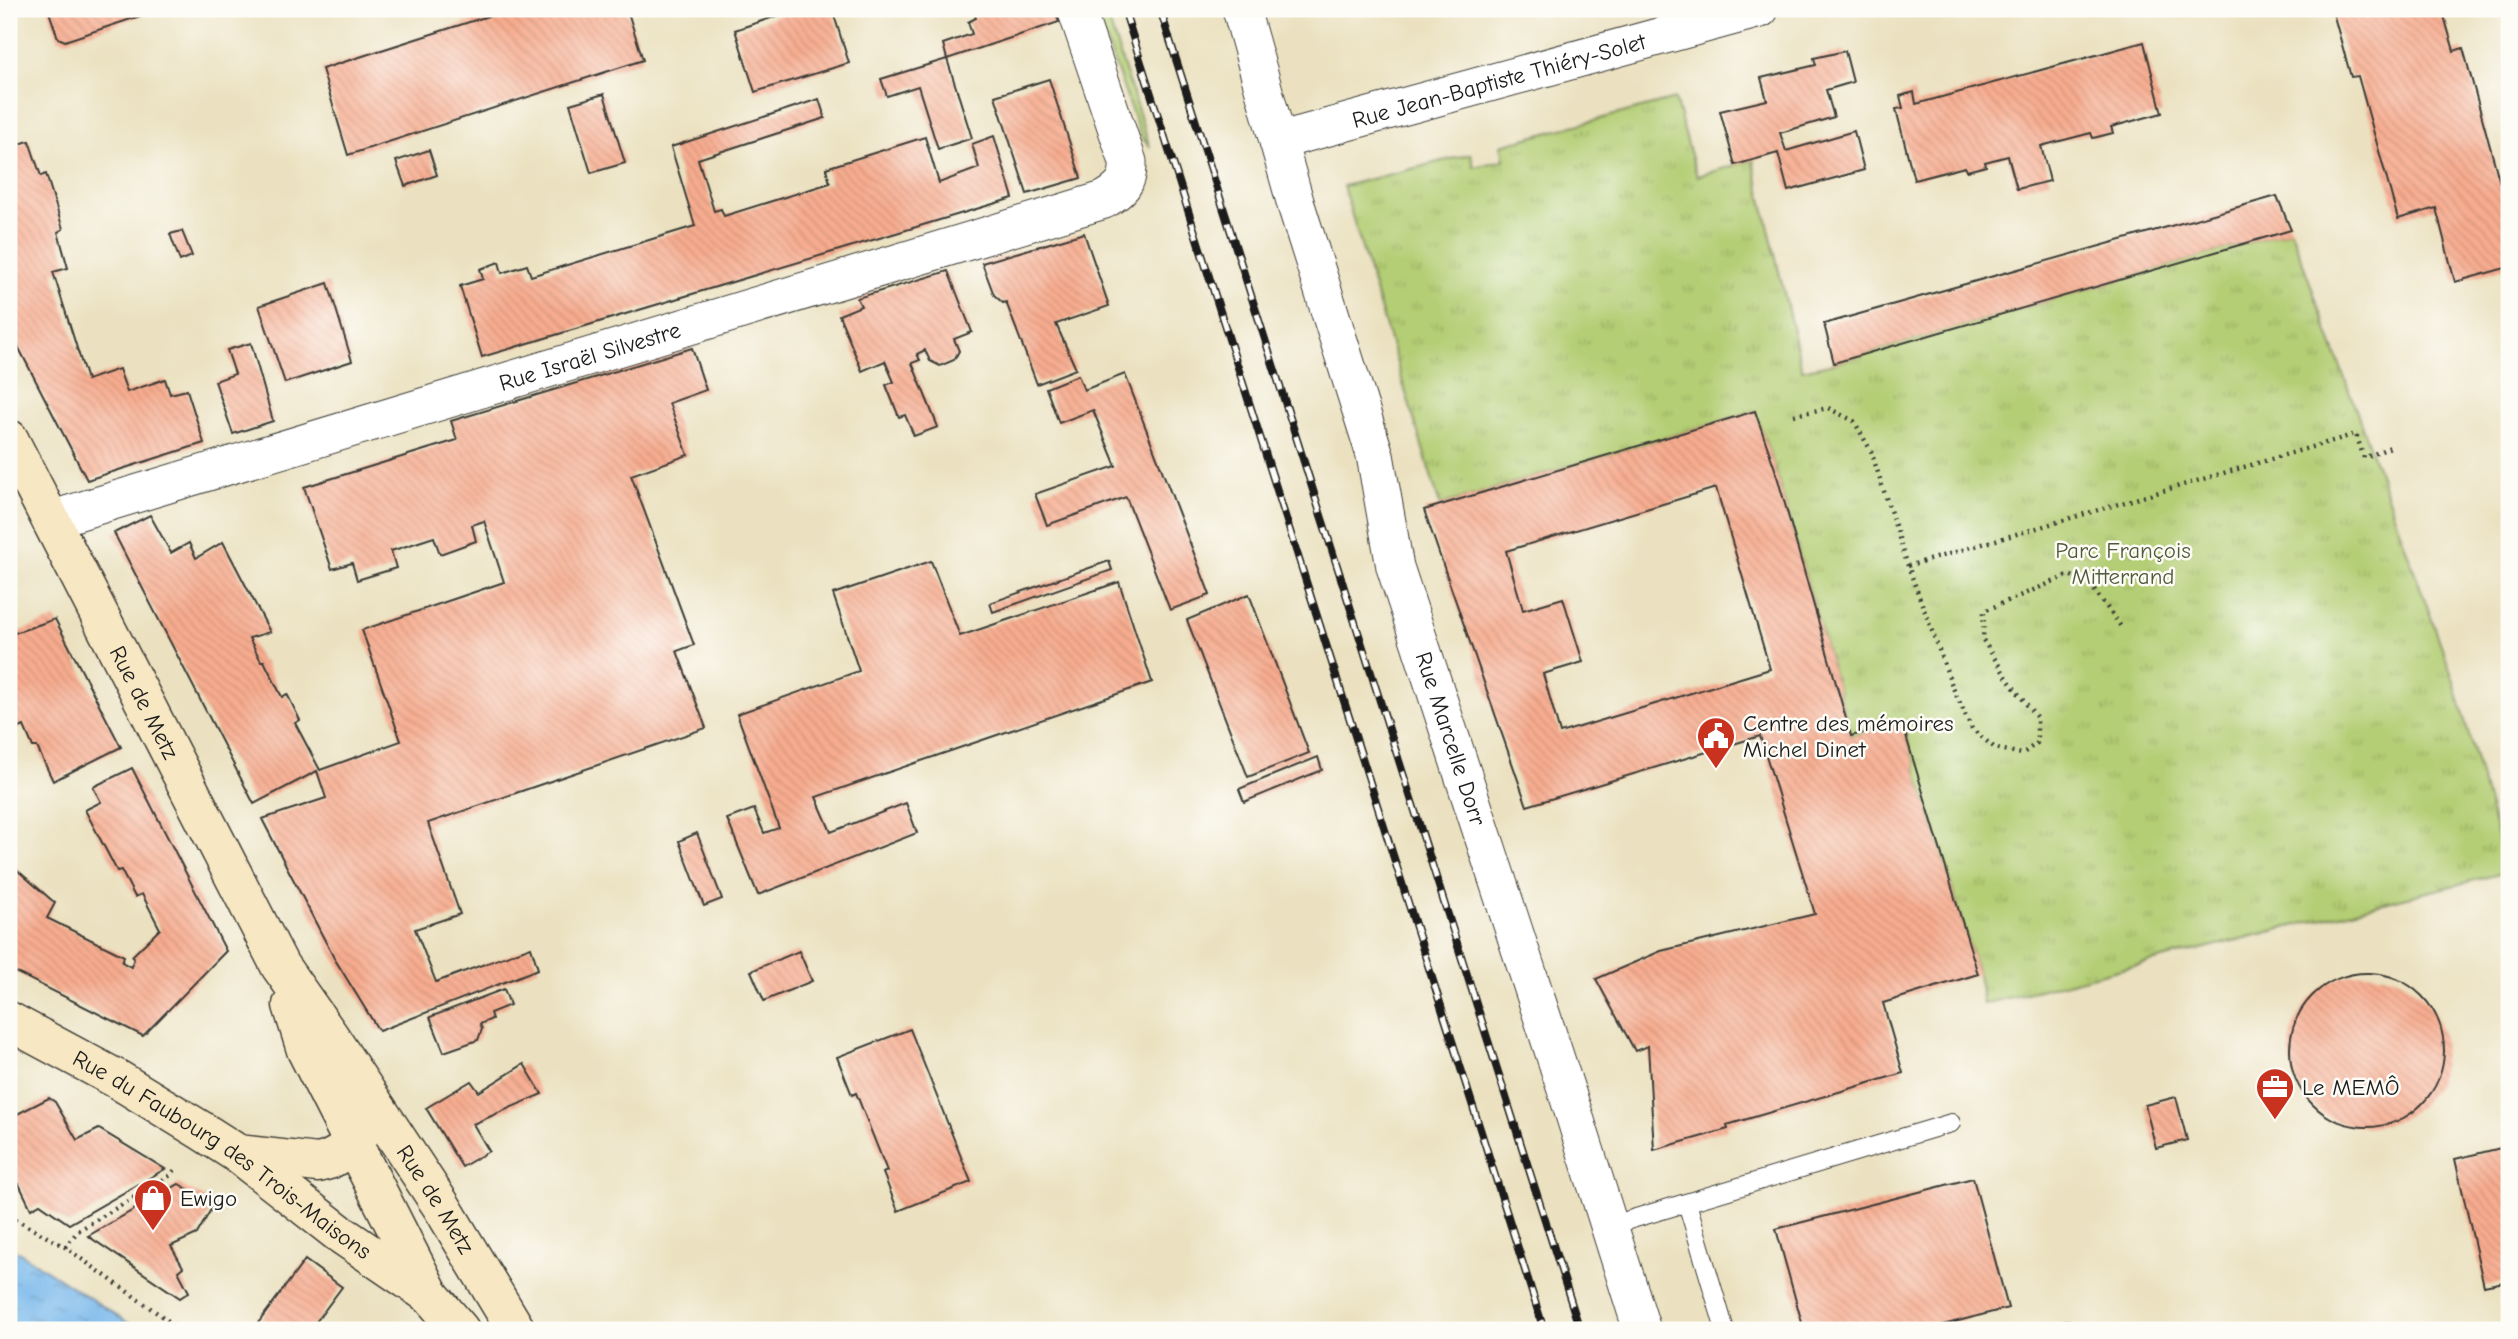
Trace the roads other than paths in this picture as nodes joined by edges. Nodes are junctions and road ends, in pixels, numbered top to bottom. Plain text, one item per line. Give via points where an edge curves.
1 (1076, 9) edge
2 (1241, 9) edge
3 (1760, 9) edge
4 (1278, 141) junction
5 (9, 439) edge
6 (50, 520) junction
7 (280, 967) junction
8 (9, 1021) edge
9 (372, 1100) junction
10 (1951, 1123) dead end
11 (356, 1145) junction
12 (238, 1154) junction
13 (1687, 1203) junction
14 (1609, 1226) junction
15 (479, 1268) junction
16 (430, 1295) junction
17 (460, 1330) edge
18 (516, 1330) edge
19 (1642, 1330) edge
20 (1725, 1330) edge

1 - 6 street, Rue Israël Silvestre via 1124,146 1129,174 1117,192 1104,200
2 - 4 street, Rue Marcelle Dorr
3 - 4 street, Rue Jean-Baptiste Thiéry-Solet
4 - 14 street, Rue Marcelle Dorr via 1376,455 1395,567
5 - 6 main road, Rue de Metz
6 - 7 main road, Rue de Metz
7 - 9 main road, Rue de Metz
7 - 11 main road, Rue de Metz via 306,1049
8 - 12 main road, Rue du Faubourg des Trois-Maisons via 117,1079
9 - 11 main road
9 - 15 main road, Rue de Metz
10 - 13 lane
11 - 12 main road via 318,1163
11 - 16 main road, Rue de Metz
12 - 16 main road, Rue du Faubourg des Trois-Maisons via 339,1233
13 - 14 lane
13 - 20 lane
14 - 19 street, Rue Marcelle Dorr
15 - 16 main road
15 - 18 main road, Rue de Metz
16 - 17 main road, Rue de Metz

